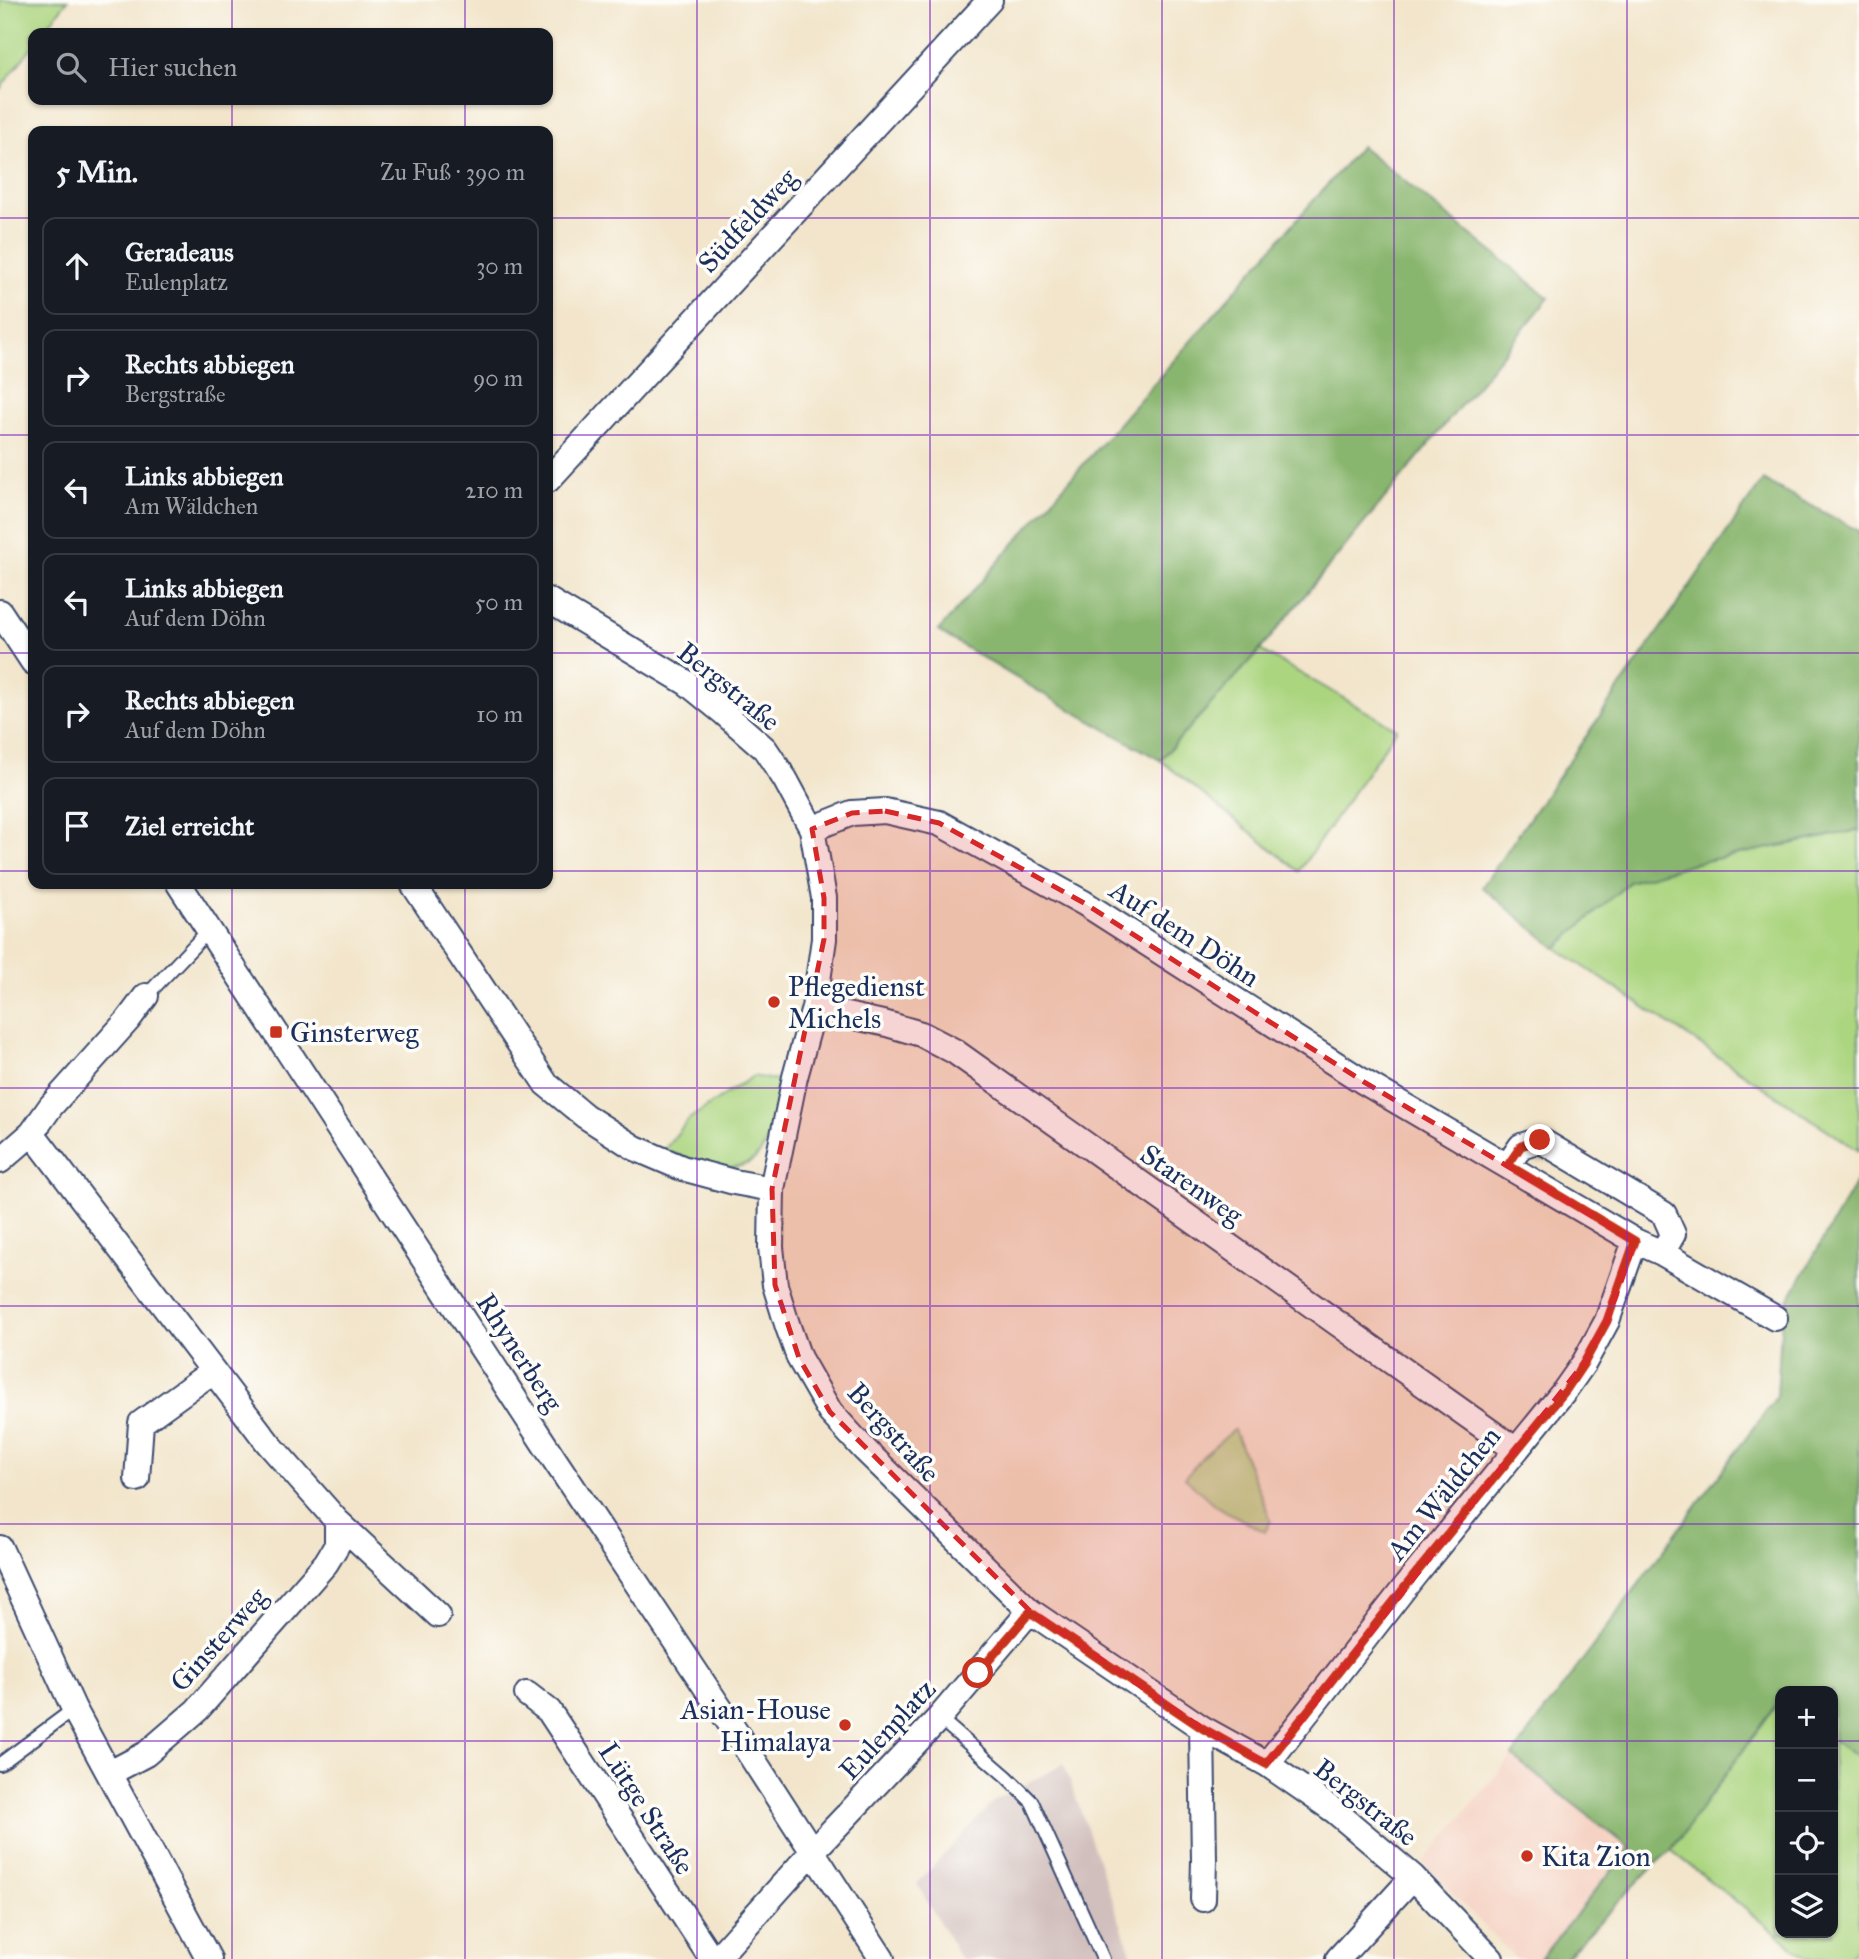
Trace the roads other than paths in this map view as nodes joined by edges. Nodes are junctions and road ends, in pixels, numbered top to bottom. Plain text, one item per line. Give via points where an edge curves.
1 (990, 0) edge
2 (553, 475) edge
3 (553, 603) edge
4 (3, 625) edge
5 (28, 656) edge
6 (812, 829) junction
7 (182, 889) edge
8 (416, 889) edge
9 (209, 930) junction
10 (146, 996) joint
11 (814, 1008) junction
12 (32, 1133) junction
13 (0, 1161) edge
14 (1508, 1165) junction
15 (772, 1189) junction
16 (1635, 1241) junction
17 (1662, 1254) junction
18 (1775, 1318) dead end
19 (213, 1371) junction
20 (1516, 1450) junction
21 (136, 1479) dead end
22 (337, 1521) junction
23 (0, 1548) edge
24 (1030, 1612) junction
25 (438, 1615) dead end
26 (527, 1694) dead end
27 (74, 1709) junction
28 (939, 1718) junction
29 (1202, 1728) junction
30 (0, 1764) edge
31 (1266, 1764) junction
32 (110, 1773) junction
33 (813, 1851) junction
34 (1413, 1877) junction
35 (1203, 1899) dead end
36 (721, 1957) edge
37 (209, 1959) edge
38 (882, 1959) edge
39 (1103, 1959) edge
40 (1338, 1959) edge
41 (1491, 1959) edge

1 - 2 street, Südfeldweg
3 - 6 street, Bergstraße via 687,683 724,713 765,749
4 - 5 street
6 - 11 street, Bergstraße via 824,898 824,939
6 - 14 street, Auf dem Döhn via 852,813 885,811 939,823 1084,903 1364,1082
7 - 9 street, Rhynerberg
8 - 15 street via 546,1084 584,1116 635,1148 682,1168
9 - 10 lane
9 - 33 street, Rhynerberg
10 - 12 street
11 - 15 street, Bergstraße
11 - 20 street, Starenweg via 921,1034 954,1051
12 - 13 street
12 - 19 street
14 - 16 street, Auf dem Döhn
14 - 17 street via 1521,1146 1540,1140 1664,1214 1673,1234
15 - 24 street, Bergstraße via 775,1285 799,1358 831,1412
16 - 17 street, Auf dem Döhn
16 - 20 street, Am Wäldchen via 1607,1321 1584,1363
17 - 18 street, Auf dem Döhn
19 - 21 street via 141,1423
19 - 22 street
20 - 31 street, Am Wäldchen
22 - 25 street
22 - 32 street, Ginsterweg via 337,1545 326,1563 197,1710 146,1754
23 - 27 street
24 - 28 street, Eulenplatz
24 - 29 street, Bergstraße
26 - 36 street, Lütge Straße via 550,1711
27 - 30 lane
27 - 32 street
28 - 33 street, Eulenplatz
28 - 39 lane via 1032,1802
29 - 31 street, Bergstraße
29 - 35 street
31 - 34 street, Bergstraße via 1336,1812
32 - 37 street
33 - 36 street, Eulenplatz
33 - 38 street, Rhynerberg
34 - 40 street
34 - 41 street, Bergstraße

